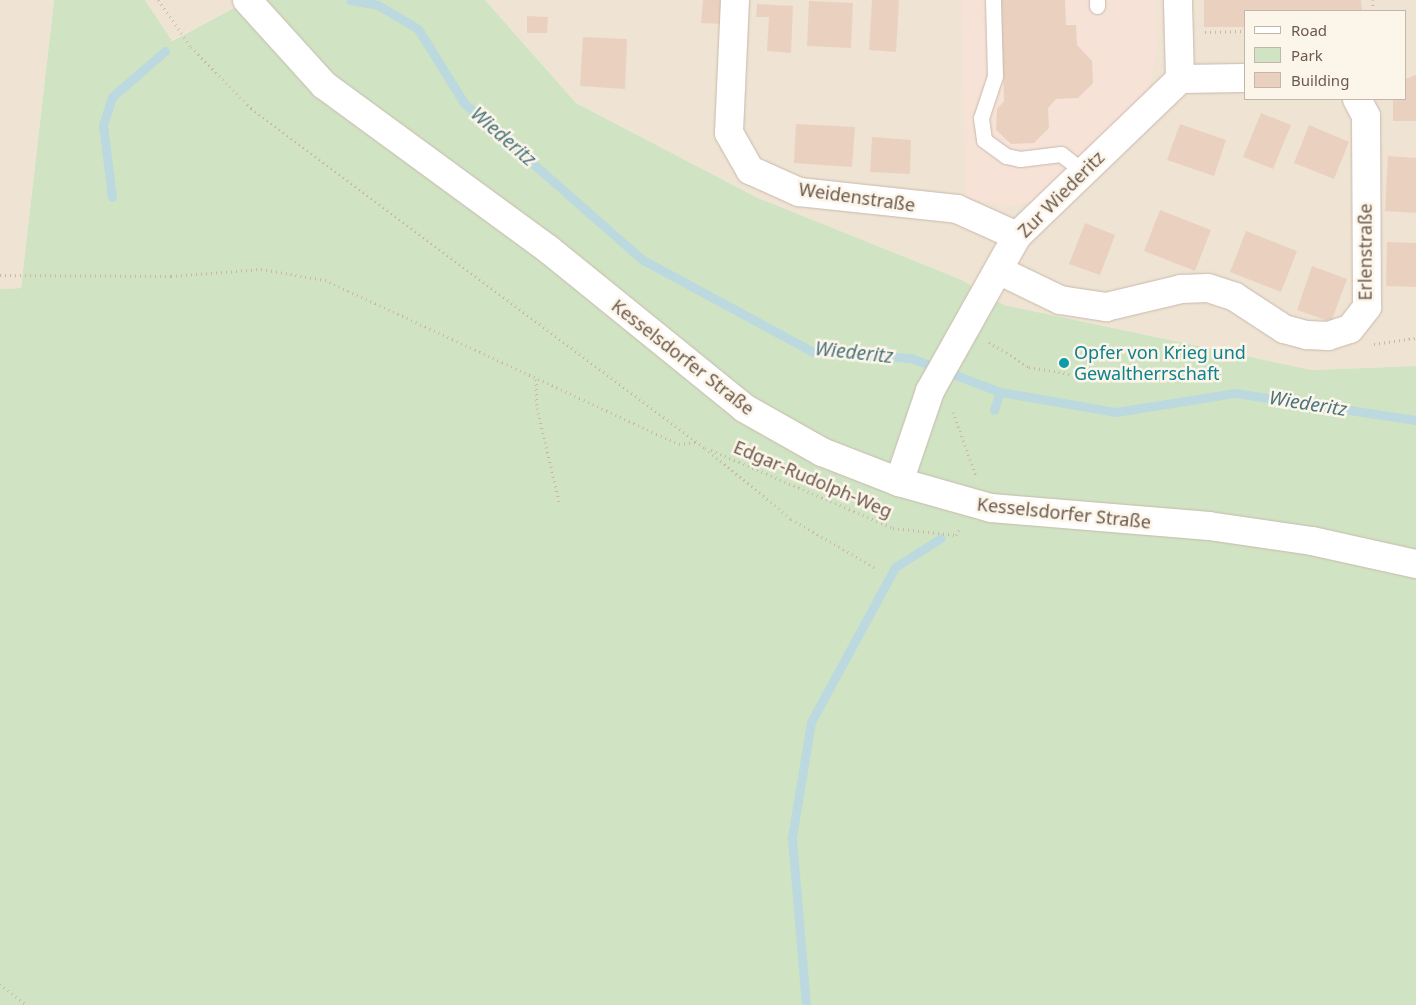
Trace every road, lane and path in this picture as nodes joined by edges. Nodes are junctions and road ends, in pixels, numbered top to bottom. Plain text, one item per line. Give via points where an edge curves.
1 (158, 0) edge
2 (247, 0) edge
3 (734, 0) edge
4 (993, 0) edge
5 (1178, 0) edge
6 (1244, 31) edge
7 (1179, 33) junction
8 (1244, 78) edge
9 (1180, 79) junction
10 (1358, 100) edge
11 (1084, 172) junction
12 (1017, 236) junction
13 (1000, 271) junction
14 (0, 275) edge
15 (1416, 338) edge
16 (969, 341) junction
17 (1365, 346) dead end
18 (1075, 375) dead end
19 (536, 379) junction
20 (951, 408) dead end
21 (696, 442) junction
22 (705, 448) junction
23 (899, 482) junction
24 (976, 483) dead end
25 (560, 501) dead end
26 (964, 522) dead end
27 (1416, 564) edge
28 (876, 568) dead end
29 (0, 984) edge
30 (27, 1005) edge

1 - 21 path via 191,47 251,108
2 - 23 street, Kesselsdorfer Straße via 324,85 548,250 744,408 822,452
3 - 12 street, Weidenstraße via 729,132 750,170 799,192 957,208
4 - 11 lane via 994,76 981,118 984,140 1006,156 1020,159 1061,154
5 - 7 street
6 - 7 path
7 - 9 street
8 - 9 street
9 - 11 street, Zur Wiederitz
10 - 13 street, Erlenstraße via 1366,116 1368,306 1350,329 1328,336 1299,333 1284,328 1236,297 1208,288 1181,289 1106,307 1060,300
11 - 12 street, Zur Wiederitz
12 - 13 street, Zur Wiederitz
13 - 16 street, Zur Wiederitz
14 - 19 path via 171,276 261,269 325,280
15 - 17 path
16 - 18 path via 1029,366
16 - 23 street, Zur Wiederitz via 930,391
19 - 21 path via 679,444
19 - 25 path via 537,408
20 - 24 path via 976,468
21 - 22 path
22 - 26 path, Edgar-Rudolph-Weg via 893,528 956,535
22 - 28 path via 791,519
23 - 27 street, Kesselsdorfer Straße via 991,508 1208,526 1312,541
29 - 30 path

